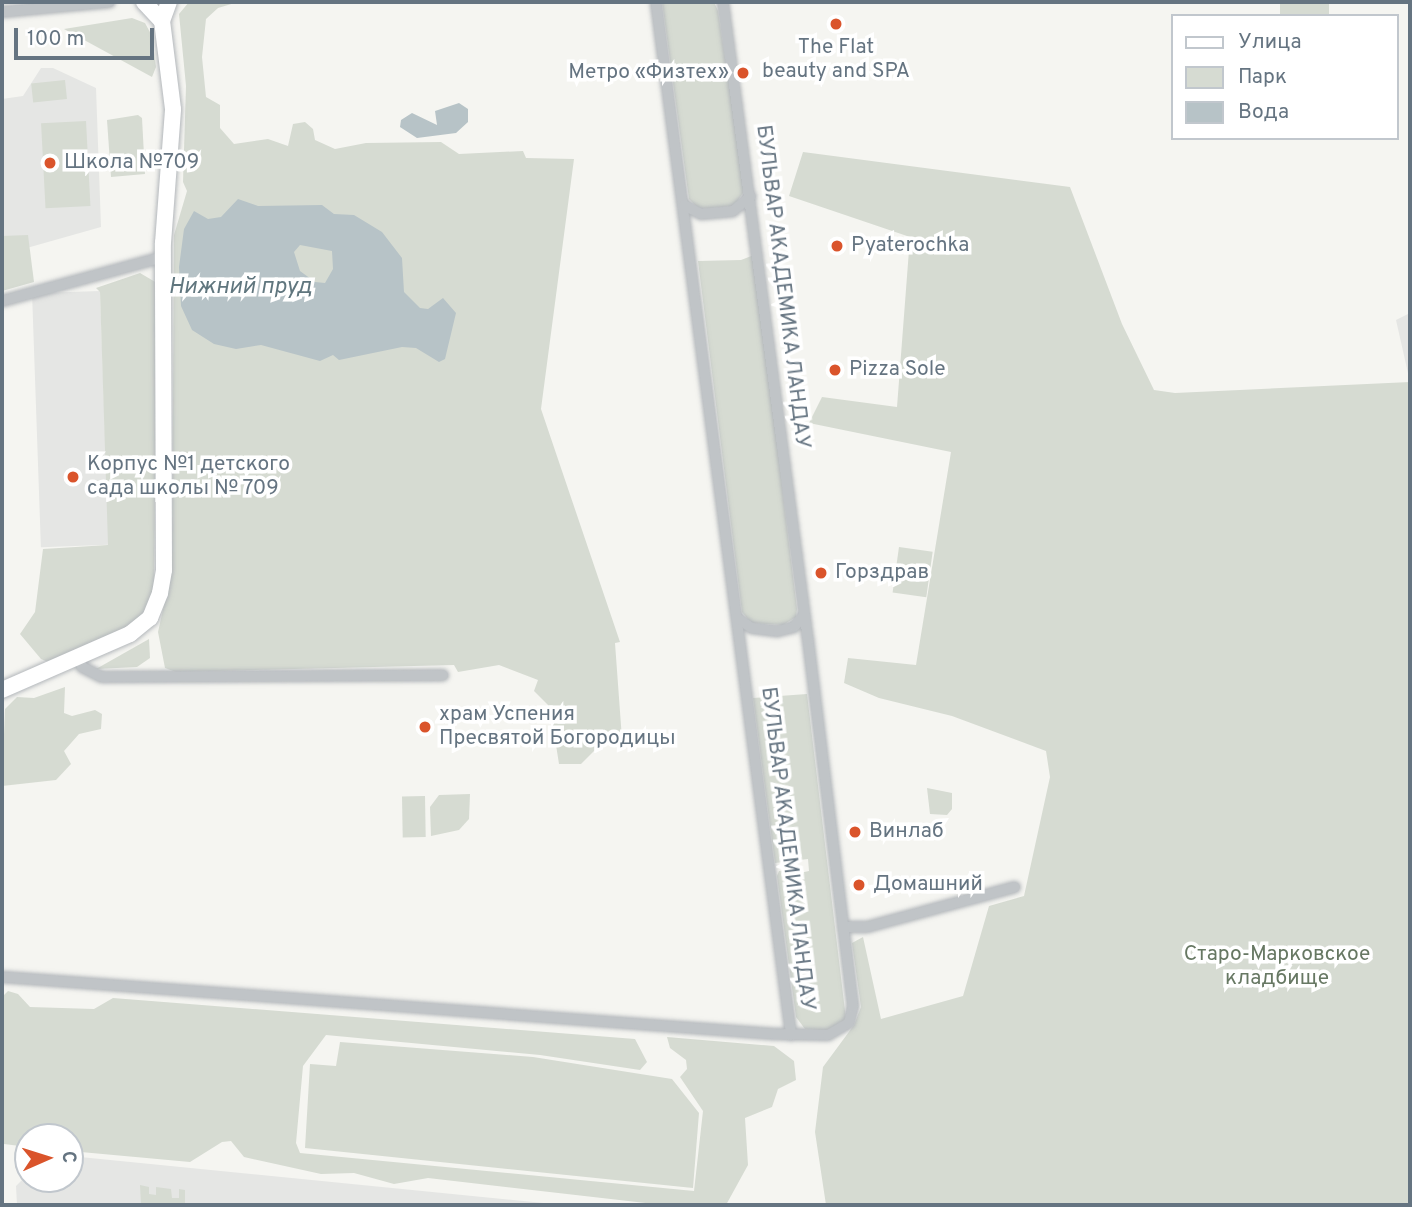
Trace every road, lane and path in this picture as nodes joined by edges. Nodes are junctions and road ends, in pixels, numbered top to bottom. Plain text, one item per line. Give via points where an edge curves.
1 (110, 2) edge
2 (168, 2) edge
3 (656, 2) edge
4 (723, 2) edge
5 (146, 4) edge
6 (2, 12) edge
7 (162, 21) junction
8 (751, 195) junction
9 (684, 205) junction
10 (163, 257) junction
11 (2, 301) edge
12 (804, 615) junction
13 (737, 618) junction
14 (79, 657) junction
15 (443, 675) dead end
16 (2, 690) edge
17 (1015, 887) dead end
18 (843, 927) junction
19 (2, 977) edge
20 (791, 1035) junction

1 - 6 street
2 - 5 street
2 - 7 street
3 - 9 street, БУЛЬВАР АКАДЕМИКА ЛАНДАУ
4 - 8 street, БУЛЬВАР АКАДЕМИКА ЛАНДАУ
5 - 7 street
7 - 10 street via 173,109
8 - 9 street via 733,211 701,214
8 - 12 street, БУЛЬВАР АКАДЕМИКА ЛАНДАУ
9 - 13 street, БУЛЬВАР АКАДЕМИКА ЛАНДАУ
10 - 11 street
10 - 14 street via 164,570 160,593 144,625
12 - 13 street via 793,626 778,631 752,628
12 - 18 street, БУЛЬВАР АКАДЕМИКА ЛАНДАУ
13 - 20 street, БУЛЬВАР АКАДЕМИКА ЛАНДАУ
14 - 15 street via 82,667 102,677
14 - 16 street
17 - 18 street via 867,927
18 - 20 street, БУЛЬВАР АКАДЕМИКА ЛАНДАУ via 853,1006 849,1023 828,1035
19 - 20 street

